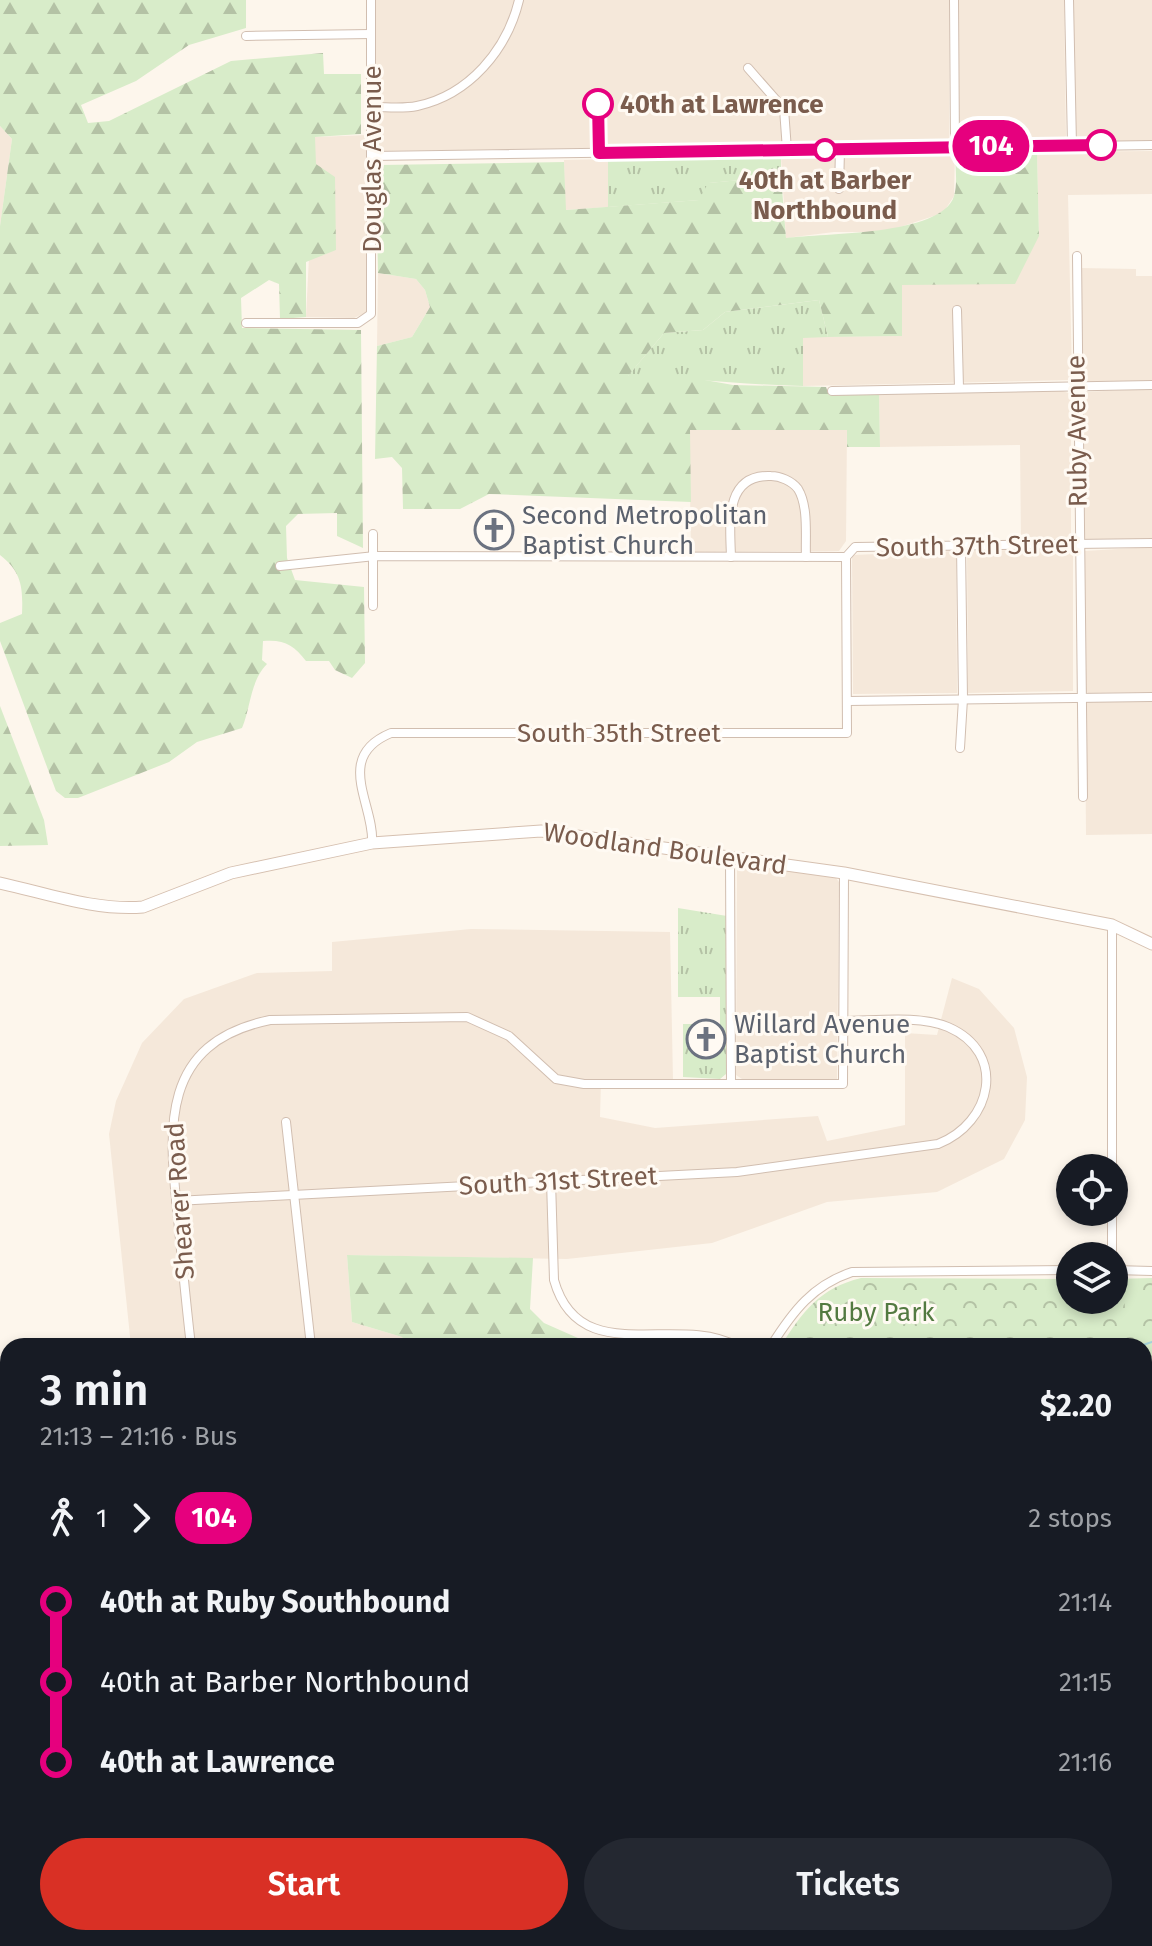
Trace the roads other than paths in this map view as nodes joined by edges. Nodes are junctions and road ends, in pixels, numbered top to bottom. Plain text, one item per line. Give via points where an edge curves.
1 (371, 0) edge
2 (519, 0) edge
3 (954, 0) edge
4 (1069, 0) edge
5 (371, 34) junction
6 (246, 36) dead end
7 (748, 68) dead end
8 (373, 107) junction
9 (1072, 145) junction
10 (1152, 145) edge
11 (955, 147) junction
12 (787, 150) junction
13 (840, 150) junction
14 (372, 156) junction
15 (839, 189) dead end
16 (1077, 256) dead end
17 (957, 310) dead end
18 (246, 323) dead end
19 (1152, 385) edge
20 (1076, 386) junction
21 (959, 388) junction
22 (832, 391) dead end
23 (373, 534) dead end
24 (1152, 543) edge
25 (1078, 545) junction
26 (961, 546) junction
27 (375, 556) junction
28 (731, 557) junction
29 (806, 557) junction
30 (846, 557) junction
31 (280, 566) dead end
32 (373, 606) dead end
33 (1152, 697) edge
34 (1081, 698) junction
35 (963, 699) junction
36 (848, 701) junction
37 (960, 748) dead end
38 (1083, 797) dead end
39 (372, 843) junction
40 (730, 857) junction
41 (844, 873) junction
42 (0, 883) edge
43 (1112, 925) junction
44 (1152, 944) edge
45 (843, 1021) junction
46 (731, 1083) junction
47 (286, 1122) dead end
48 (1112, 1154) edge
49 (551, 1181) junction
50 (294, 1194) junction
51 (176, 1201) junction
52 (1056, 1270) edge
53 (1128, 1270) edge
54 (1152, 1271) edge
55 (190, 1338) edge
56 (310, 1338) edge
57 (717, 1338) edge
58 (777, 1338) edge

1 - 5 street, Douglas Avenue
2 - 8 street via 496,53 465,84 413,107
3 - 11 street
4 - 9 street
5 - 6 street
5 - 8 street, Douglas Avenue
7 - 12 street via 784,109
8 - 14 street, Douglas Avenue
9 - 10 street
9 - 11 street
11 - 13 street
12 - 13 street
12 - 14 street
13 - 15 street
14 - 18 street, Douglas Avenue via 369,317 358,323
16 - 20 street, Ruby Avenue
17 - 21 street
19 - 20 street
20 - 21 street
20 - 25 street, Ruby Avenue
21 - 22 street
23 - 27 street
24 - 25 street, South 37th Street
25 - 26 street, South 37th Street
25 - 34 street, Ruby Avenue
26 - 30 street, South 37th Street via 855,547
26 - 35 street
27 - 28 street, South 37th Street
27 - 31 street, South 37th Street
27 - 32 street
28 - 29 street, South 37th Street
28 - 29 street via 733,498 750,479 779,476 798,489
29 - 30 street, South 37th Street
30 - 36 street
33 - 34 street
34 - 35 street
34 - 38 street, Ruby Avenue
35 - 36 street
35 - 37 street
36 - 39 street, South 35th Street via 847,733 391,733 369,750 358,779
39 - 40 street, Woodland Boulevard via 541,831
39 - 42 street, Woodland Boulevard via 231,873 143,907 119,908
40 - 41 street, Woodland Boulevard
40 - 46 street
41 - 43 street, Woodland Boulevard
41 - 45 street
43 - 44 street, Woodland Boulevard
43 - 48 street
45 - 46 street via 843,1084
45 - 49 street, South 31st Street via 946,1026 962,1035 977,1051 987,1085 984,1103 968,1127 938,1144 737,1172
46 - 51 street, Shearer Road via 599,1085 556,1079 509,1036 467,1017 270,1020 216,1039 194,1060 176,1095 170,1136
47 - 50 street
49 - 50 street, South 31st Street
49 - 57 street via 552,1264 558,1292 575,1316 596,1329 627,1335
50 - 51 street, South 31st Street
50 - 56 street
51 - 55 street, Shearer Road
52 - 58 street via 852,1272 810,1294
53 - 54 street

